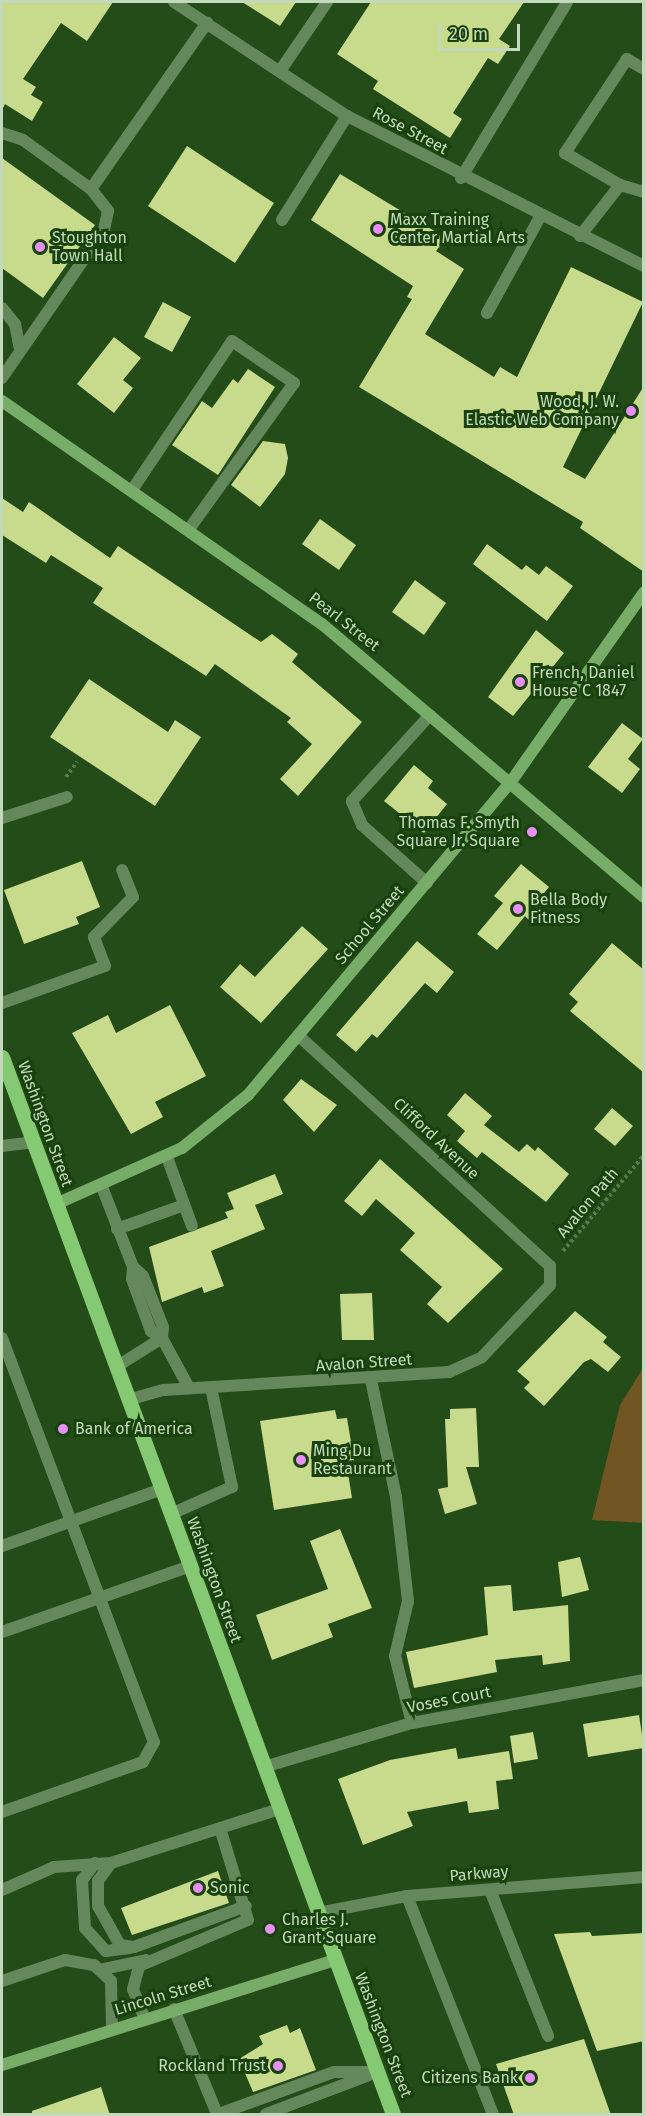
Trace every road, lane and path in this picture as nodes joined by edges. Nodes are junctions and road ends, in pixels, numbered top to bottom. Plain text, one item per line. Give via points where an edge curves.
1 (174, 2) edge
2 (327, 2) edge
3 (567, 2) edge
4 (207, 23) junction
5 (644, 69) edge
6 (280, 71) junction
7 (347, 116) junction
8 (2, 133) edge
9 (461, 178) junction
10 (620, 185) junction
11 (91, 189) junction
12 (644, 192) edge
13 (540, 217) junction
14 (282, 220) dead end
15 (580, 236) junction
16 (644, 266) edge
17 (2, 308) edge
18 (487, 313) dead end
19 (20, 350) junction
20 (2, 378) edge
21 (2, 401) edge
22 (132, 490) junction
23 (189, 529) junction
24 (644, 592) edge
25 (430, 715) junction
26 (77, 762) dead end
27 (64, 780) dead end
28 (510, 783) junction
29 (67, 797) dead end
30 (2, 818) edge
31 (122, 870) dead end
32 (428, 884) junction
33 (644, 897) edge
34 (2, 1003) edge
35 (299, 1036) junction
36 (2, 1057) edge
37 (33, 1142) junction
38 (2, 1146) edge
39 (644, 1155) edge
40 (167, 1157) junction
41 (102, 1187) junction
42 (56, 1204) junction
43 (184, 1205) junction
44 (192, 1226) dead end
45 (117, 1229) junction
46 (550, 1266) junction
47 (2, 1338) edge
48 (162, 1338) junction
49 (116, 1367) junction
50 (371, 1380) junction
51 (189, 1388) junction
52 (211, 1388) junction
53 (128, 1400) junction
54 (162, 1489) junction
55 (171, 1515) junction
56 (71, 1519) junction
57 (2, 1545) edge
58 (190, 1566) junction
59 (100, 1596) junction
60 (2, 1632) edge
61 (644, 1680) edge
62 (412, 1723) junction
63 (264, 1767) junction
64 (279, 1809) junction
65 (2, 1812) edge
66 (220, 1827) junction
67 (95, 1863) junction
68 (111, 1863) junction
69 (644, 1877) edge
70 (2, 1890) edge
71 (490, 1890) junction
72 (407, 1896) junction
73 (246, 1906) junction
74 (318, 1913) junction
75 (134, 1947) junction
76 (146, 1960) junction
77 (336, 1960) junction
78 (103, 1969) junction
79 (2, 1981) edge
80 (174, 2009) junction
81 (145, 2019) junction
82 (112, 2029) junction
83 (548, 2036) dead end
84 (2, 2065) edge
85 (377, 2072) junction
86 (218, 2115) edge
87 (266, 2115) edge
88 (393, 2115) edge
89 (493, 2115) edge

1 - 4 street, Rose Street
2 - 6 street
3 - 9 street
4 - 6 street, Rose Street
4 - 11 street
5 - 10 street via 627,59 566,153
6 - 7 street, Rose Street
7 - 9 street, Rose Street
7 - 14 street
8 - 11 street via 23,140
9 - 13 street, Rose Street
10 - 12 street
10 - 15 street
11 - 19 street via 108,212 104,230
13 - 15 street, Rose Street
13 - 18 street
15 - 16 street, Rose Street
17 - 19 street via 15,324
19 - 20 street
21 - 22 street, Pearl Street
22 - 23 street, Pearl Street
22 - 23 street via 232,341 294,383
23 - 25 street, Pearl Street via 322,624
24 - 28 street, School Street
25 - 28 street, Pearl Street
25 - 32 street via 352,801 362,825
26 - 27 path
28 - 32 street, School Street
28 - 33 street, Pearl Street
29 - 30 street
31 - 34 street via 133,897 94,937 105,966
32 - 35 street, School Street
35 - 40 street, School Street via 228,1115
35 - 46 street, Clifford Avenue
36 - 37 main road, Washington Street
37 - 38 street
37 - 42 main road, Washington Street
39 - 46 path, Avalon Path
40 - 41 street, School Street
40 - 43 street
41 - 42 street, School Street
41 - 45 street
42 - 49 main road, Washington Street
43 - 44 street
43 - 45 street
45 - 48 street via 133,1266 132,1279 151,1331
46 - 50 street, Avalon Street via 550,1285 472,1363 442,1374
47 - 56 street
48 - 49 street
48 - 51 street
49 - 53 main road, Washington Street
50 - 52 street, Avalon Street
50 - 62 street via 396,1497 408,1600 395,1656
51 - 52 street, Avalon Street
51 - 53 street, Avalon Street
52 - 55 street via 232,1487
53 - 54 main road, Washington Street
54 - 55 main road, Washington Street
54 - 56 street
55 - 58 main road, Washington Street
56 - 57 street
56 - 59 street
58 - 59 street
58 - 63 main road, Washington Street
59 - 60 street
59 - 65 street via 154,1742 153,1753 143,1762
61 - 62 street, Voses Court
62 - 63 street, Voses Court
63 - 64 main road, Washington Street
64 - 66 street
64 - 74 main road, Washington Street
66 - 68 street
66 - 73 street
67 - 68 street
67 - 70 street via 54,1867
67 - 75 street via 82,1880 85,1928 106,1951
68 - 75 street via 98,1881 98,1906 117,1943
69 - 71 street, Parkway
71 - 72 street, Parkway
71 - 83 street
72 - 74 street, Parkway
72 - 89 street
73 - 75 street
73 - 76 street via 244,1924
74 - 77 main road, Washington Street
76 - 78 street
76 - 81 street via 133,1982
77 - 80 street, Lincoln Street
77 - 85 main road, Washington Street
78 - 79 street via 72,1960
78 - 82 street via 111,1981
80 - 81 street, Lincoln Street
80 - 86 street
81 - 82 street, Lincoln Street
82 - 84 street, Lincoln Street
85 - 86 street via 334,2072
85 - 87 street
85 - 88 main road, Washington Street

